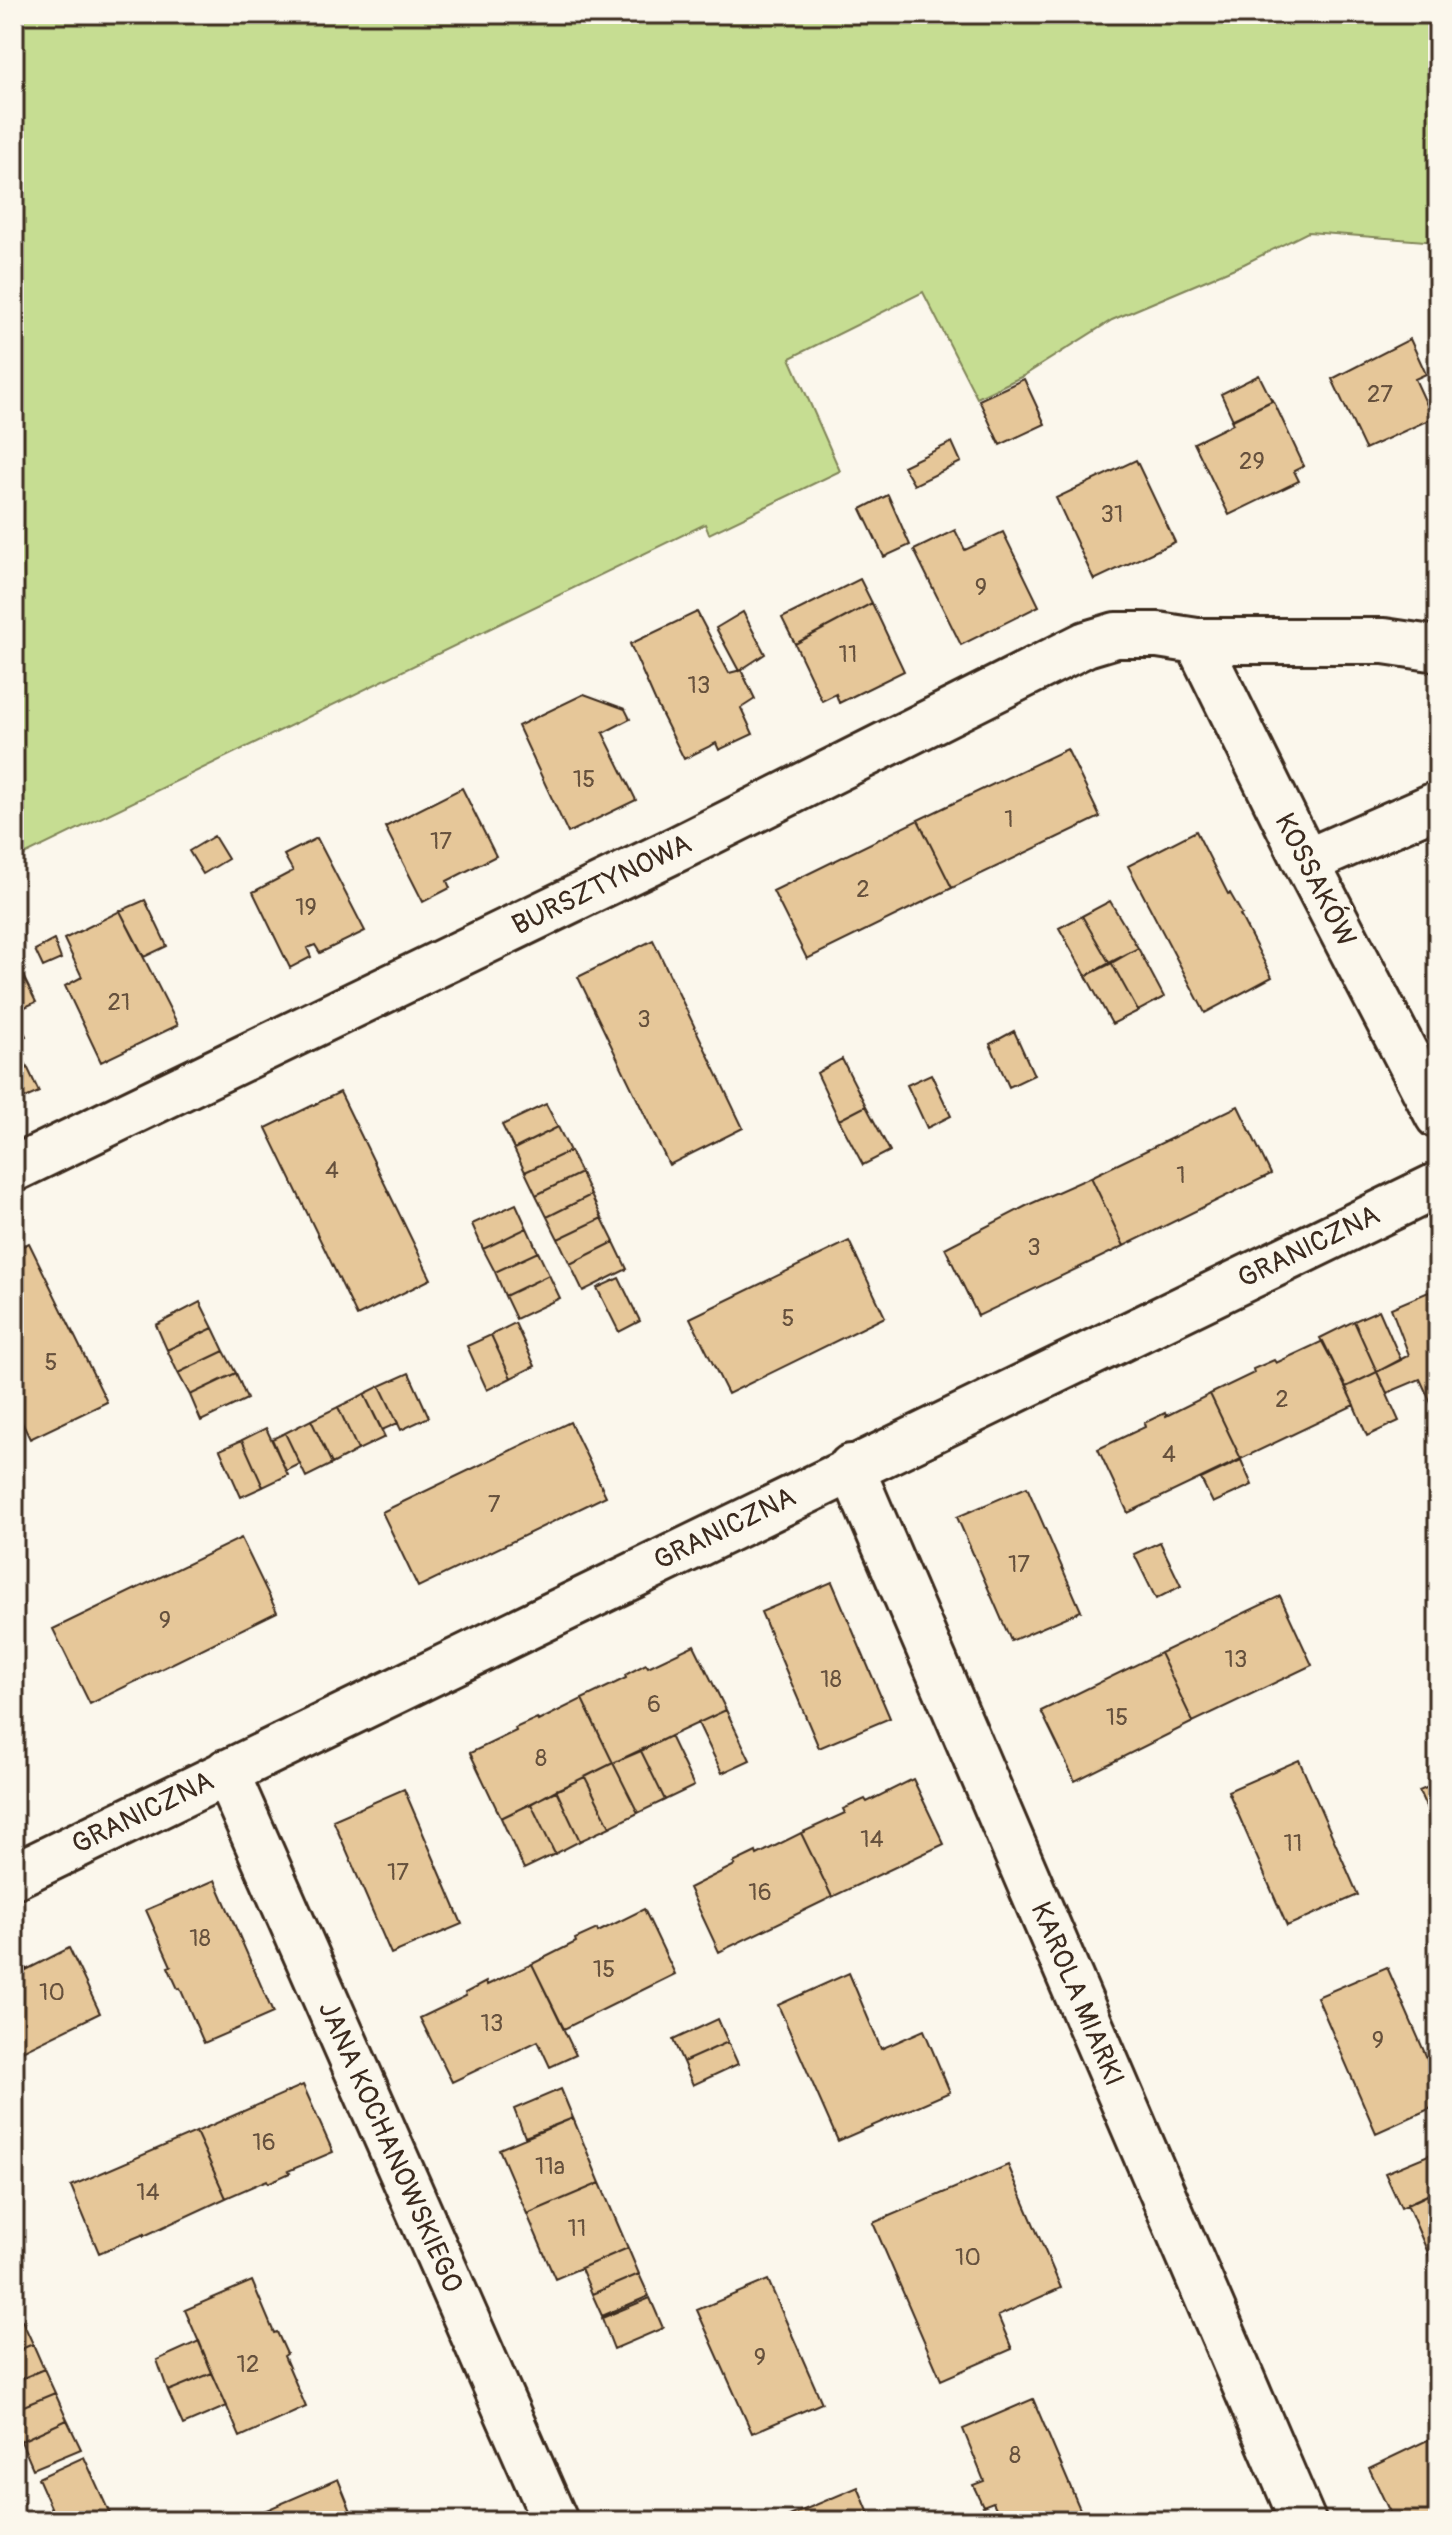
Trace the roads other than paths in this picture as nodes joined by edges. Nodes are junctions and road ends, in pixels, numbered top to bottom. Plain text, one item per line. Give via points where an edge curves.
1 (1197, 641) junction
2 (1438, 649) edge
3 (1438, 804) edge
4 (1306, 862) junction
5 (1438, 1116) edge
6 (14, 1169) edge
7 (1438, 1185) edge
8 (851, 1467) junction
9 (226, 1772) junction
10 (14, 1876) edge
11 (555, 2521) edge
12 (1303, 2521) edge

1 - 2 street, BURSZTYNOWA via 1384,641
1 - 4 street, KOSSAKÓW
1 - 6 street, BURSZTYNOWA via 1116,635 1086,644 679,848
3 - 4 street
4 - 5 street, KOSSAKÓW
7 - 8 street, GRANICZNA
8 - 9 street, GRANICZNA
8 - 12 street, KAROLA MIARKI
9 - 10 street, GRANICZNA
9 - 11 street, JANA KOCHANOWSKIEGO

